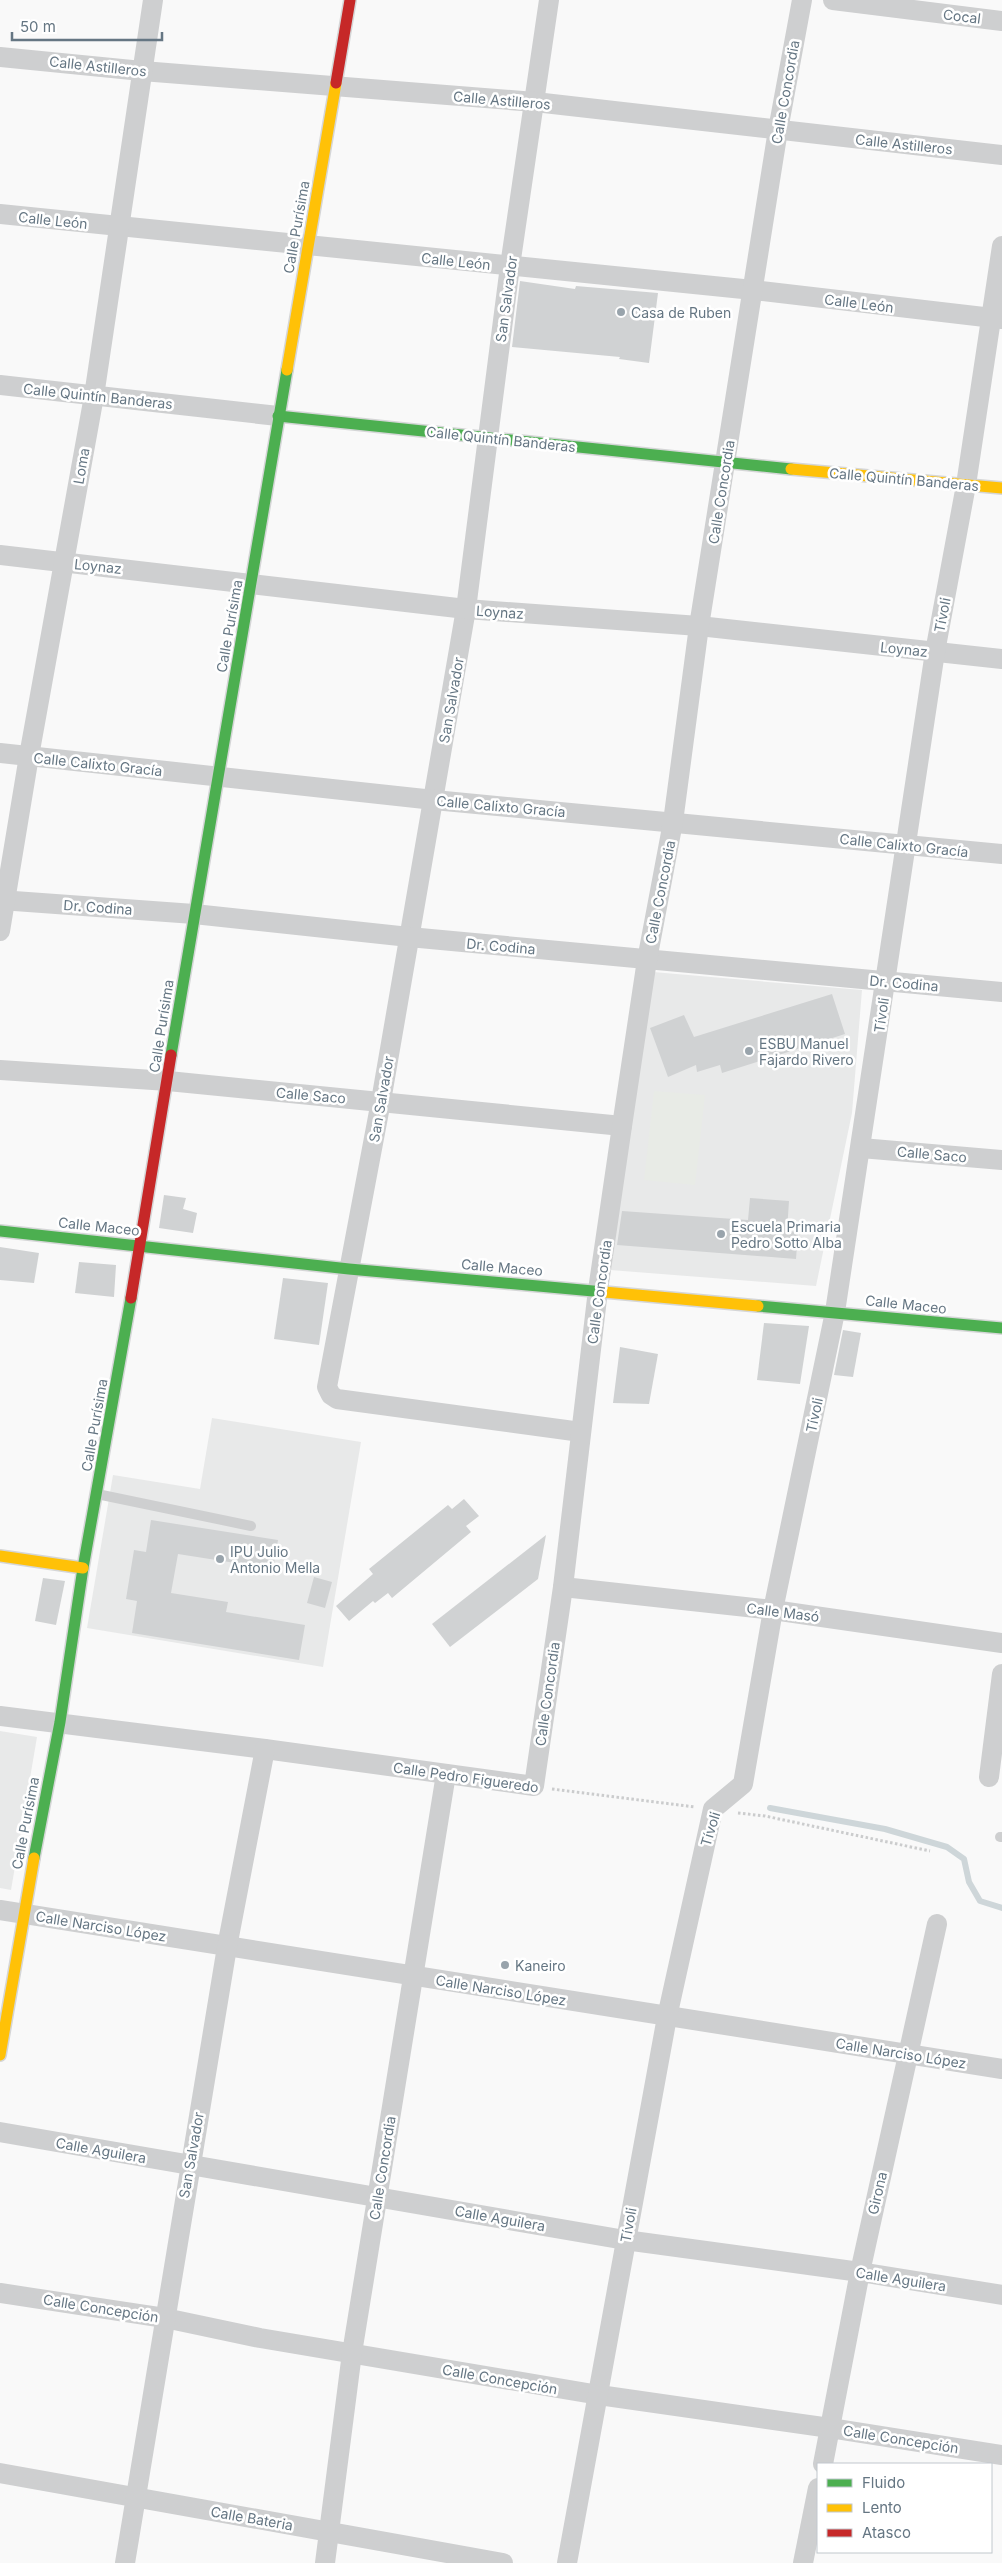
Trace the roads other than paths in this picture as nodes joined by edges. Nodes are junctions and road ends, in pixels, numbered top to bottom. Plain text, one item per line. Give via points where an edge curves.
1 (153, 0) edge
2 (350, 0) edge
3 (549, 0) edge
4 (802, 0) edge
5 (833, 0) edge
6 (1002, 22) edge
7 (0, 57) edge
8 (142, 71) junction
9 (335, 85) junction
10 (535, 102) junction
11 (778, 130) junction
12 (1002, 155) edge
13 (0, 214) edge
14 (118, 226) junction
15 (308, 246) junction
16 (1002, 246) edge
17 (510, 266) junction
18 (753, 290) junction
19 (997, 318) edge
20 (0, 386) edge
21 (94, 396) junction
22 (278, 416) junction
23 (488, 437) junction
24 (726, 463) junction
25 (966, 485) junction
26 (1002, 488) edge
27 (0, 554) edge
28 (64, 562) junction
29 (252, 583) junction
30 (466, 609) junction
31 (699, 626) junction
32 (935, 652) junction
33 (1002, 659) edge
34 (0, 753) edge
35 (29, 756) junction
36 (219, 777) junction
37 (434, 800) junction
38 (673, 822) junction
39 (905, 845) junction
40 (1002, 854) edge
41 (3, 900) edge
42 (194, 914) junction
43 (0, 931) edge
44 (409, 937) junction
45 (647, 960) junction
46 (886, 981) junction
47 (1002, 992) edge
48 (0, 1070) edge
49 (168, 1081) junction
50 (381, 1101) junction
51 (622, 1126) junction
52 (862, 1148) junction
53 (1002, 1160) edge
54 (0, 1231) edge
55 (140, 1245) junction
56 (349, 1269) junction
57 (598, 1290) junction
58 (835, 1312) junction
59 (1002, 1328) edge
60 (581, 1432) junction
61 (98, 1494) junction
62 (251, 1526) dead end
63 (0, 1556) edge
64 (83, 1568) junction
65 (563, 1587) junction
66 (773, 1610) junction
67 (1002, 1643) edge
68 (1002, 1674) edge
69 (0, 1716) edge
70 (60, 1722) junction
71 (265, 1748) junction
72 (446, 1774) junction
73 (989, 1776) dead end
74 (534, 1786) joint
75 (0, 1910) edge
76 (23, 1914) junction
77 (937, 1924) dead end
78 (227, 1947) junction
79 (414, 1976) junction
80 (666, 2017) junction
81 (909, 2054) junction
82 (0, 2055) edge
83 (1002, 2069) edge
84 (0, 2132) edge
85 (189, 2166) junction
86 (377, 2197) junction
87 (625, 2240) junction
88 (860, 2272) junction
89 (0, 2293) edge
90 (1002, 2295) edge
91 (165, 2318) junction
92 (352, 2353) junction
93 (599, 2395) junction
94 (830, 2428) junction
95 (1002, 2455) edge
96 (823, 2463) edge
97 (0, 2473) edge
98 (817, 2493) edge
99 (136, 2498) junction
100 (329, 2532) junction
101 (125, 2563) edge
102 (325, 2563) edge
103 (503, 2563) edge
104 (567, 2563) edge
105 (803, 2563) edge

1 - 8 street, Loma
2 - 9 street, Calle Purísima
3 - 10 street, San Salvador
4 - 11 street, Calle Concordia
5 - 6 street, Cocal
7 - 8 street, Calle Astilleros
8 - 9 street, Calle Astilleros
8 - 14 street, Loma
9 - 10 street, Calle Astilleros
9 - 15 street, Calle Purísima
10 - 11 street, Calle Astilleros
10 - 17 street, San Salvador
11 - 12 street, Calle Astilleros
11 - 18 street, Calle Concordia
13 - 14 street, Calle León
14 - 15 street, Calle León
14 - 21 street, Loma
15 - 17 street, Calle León
15 - 22 street, Calle Purísima
16 - 19 street, Tívoli
17 - 18 street, Calle León
17 - 23 street, San Salvador
18 - 19 street, Calle León
18 - 24 street, Calle Concordia
19 - 25 street, Tívoli
20 - 21 street, Calle Quintín Banderas
21 - 22 street, Calle Quintín Banderas
21 - 28 street, Loma
22 - 23 street, Calle Quintín Banderas
22 - 29 street, Calle Purísima
23 - 24 street, Calle Quintín Banderas
23 - 30 street, San Salvador
24 - 25 street, Calle Quintín Banderas
24 - 31 street, Calle Concordia
25 - 26 street, Calle Quintín Banderas
25 - 32 street, Tívoli
27 - 28 street, Loynaz
28 - 29 street, Loynaz
28 - 35 street, Loma
29 - 30 street, Loynaz
29 - 36 street, Calle Purísima
30 - 31 street, Loynaz
30 - 37 street, San Salvador
31 - 32 street, Loynaz
31 - 38 street, Calle Concordia
32 - 33 street, Loynaz
32 - 39 street, Tívoli
34 - 35 street, Calle Calixto Gracía
35 - 36 street, Calle Calixto Gracía
35 - 41 street, Loma
36 - 37 street, Calle Calixto Gracía
36 - 42 street, Calle Purísima
37 - 38 street, Calle Calixto Gracía
37 - 44 street, San Salvador
38 - 39 street, Calle Calixto Gracía
38 - 45 street, Calle Concordia
39 - 40 street, Calle Calixto Gracía
39 - 46 street, Tívoli
41 - 42 street, Dr. Codina
41 - 43 street, Loma
42 - 44 street, Dr. Codina
42 - 49 street, Calle Purísima
44 - 45 street, Dr. Codina
44 - 50 street, San Salvador
45 - 46 street, Dr. Codina
45 - 51 street, Calle Concordia
46 - 47 street, Dr. Codina
46 - 52 street, Tívoli
48 - 49 street, Calle Saco
49 - 50 street, Calle Saco
49 - 55 street, Calle Purísima
50 - 51 street, Calle Saco
50 - 56 street, San Salvador
51 - 57 street, Calle Concordia
52 - 53 street, Calle Saco
52 - 58 street, Tívoli
54 - 55 street, Calle Maceo
55 - 56 street, Calle Maceo
55 - 61 street, Calle Purísima
56 - 57 street, Calle Maceo
56 - 60 street, San Salvador via 327,1387 337,1400
57 - 58 street, Calle Maceo
57 - 60 street, Calle Concordia
58 - 59 street, Calle Maceo
58 - 66 street, Tívoli
60 - 65 street, Calle Concordia
61 - 62 lane
61 - 64 street, Calle Purísima
63 - 64 street
64 - 70 street, Calle Purísima
65 - 66 street, Calle Masó
65 - 74 street, Calle Concordia
66 - 67 street, Calle Masó
66 - 80 street, Tívoli via 743,1784 713,1810
68 - 73 street
69 - 70 street, Calle Pedro Figueredo
70 - 71 street, Calle Pedro Figueredo
70 - 76 street, Calle Purísima
71 - 72 street, Calle Pedro Figueredo
71 - 78 street, San Salvador
72 - 74 street, Calle Pedro Figueredo
72 - 79 street, Calle Concordia
75 - 76 street, Calle Narciso López
76 - 78 street, Calle Narciso López
76 - 82 street, Calle Purísima
77 - 81 street, Girona
78 - 79 street, Calle Narciso López
78 - 85 street, San Salvador
79 - 80 street, Calle Narciso López
79 - 86 street, Calle Concordia
80 - 81 street, Calle Narciso López
80 - 87 street, Tívoli
81 - 83 street, Calle Narciso López
81 - 88 street, Girona
84 - 85 street, Calle Aguilera
85 - 86 street, Calle Aguilera
85 - 91 street, San Salvador
86 - 87 street, Calle Aguilera
86 - 92 street, Calle Concordia
87 - 88 street, Calle Aguilera
87 - 93 street, Tívoli
88 - 90 street, Calle Aguilera
88 - 94 street, Girona
89 - 91 street, Calle Concepción
91 - 92 street, Calle Concepción
91 - 99 street, San Salvador
92 - 93 street, Calle Concepción
92 - 100 street, Calle Concordia
93 - 94 street, Calle Concepción
93 - 104 street, Tívoli
94 - 95 street, Calle Concepción
94 - 96 street, Girona
97 - 99 street, Calle Bateria
98 - 105 street
99 - 100 street, Calle Bateria
99 - 101 street, San Salvador
100 - 102 street, Calle Concordia
100 - 103 street, Calle Bateria

